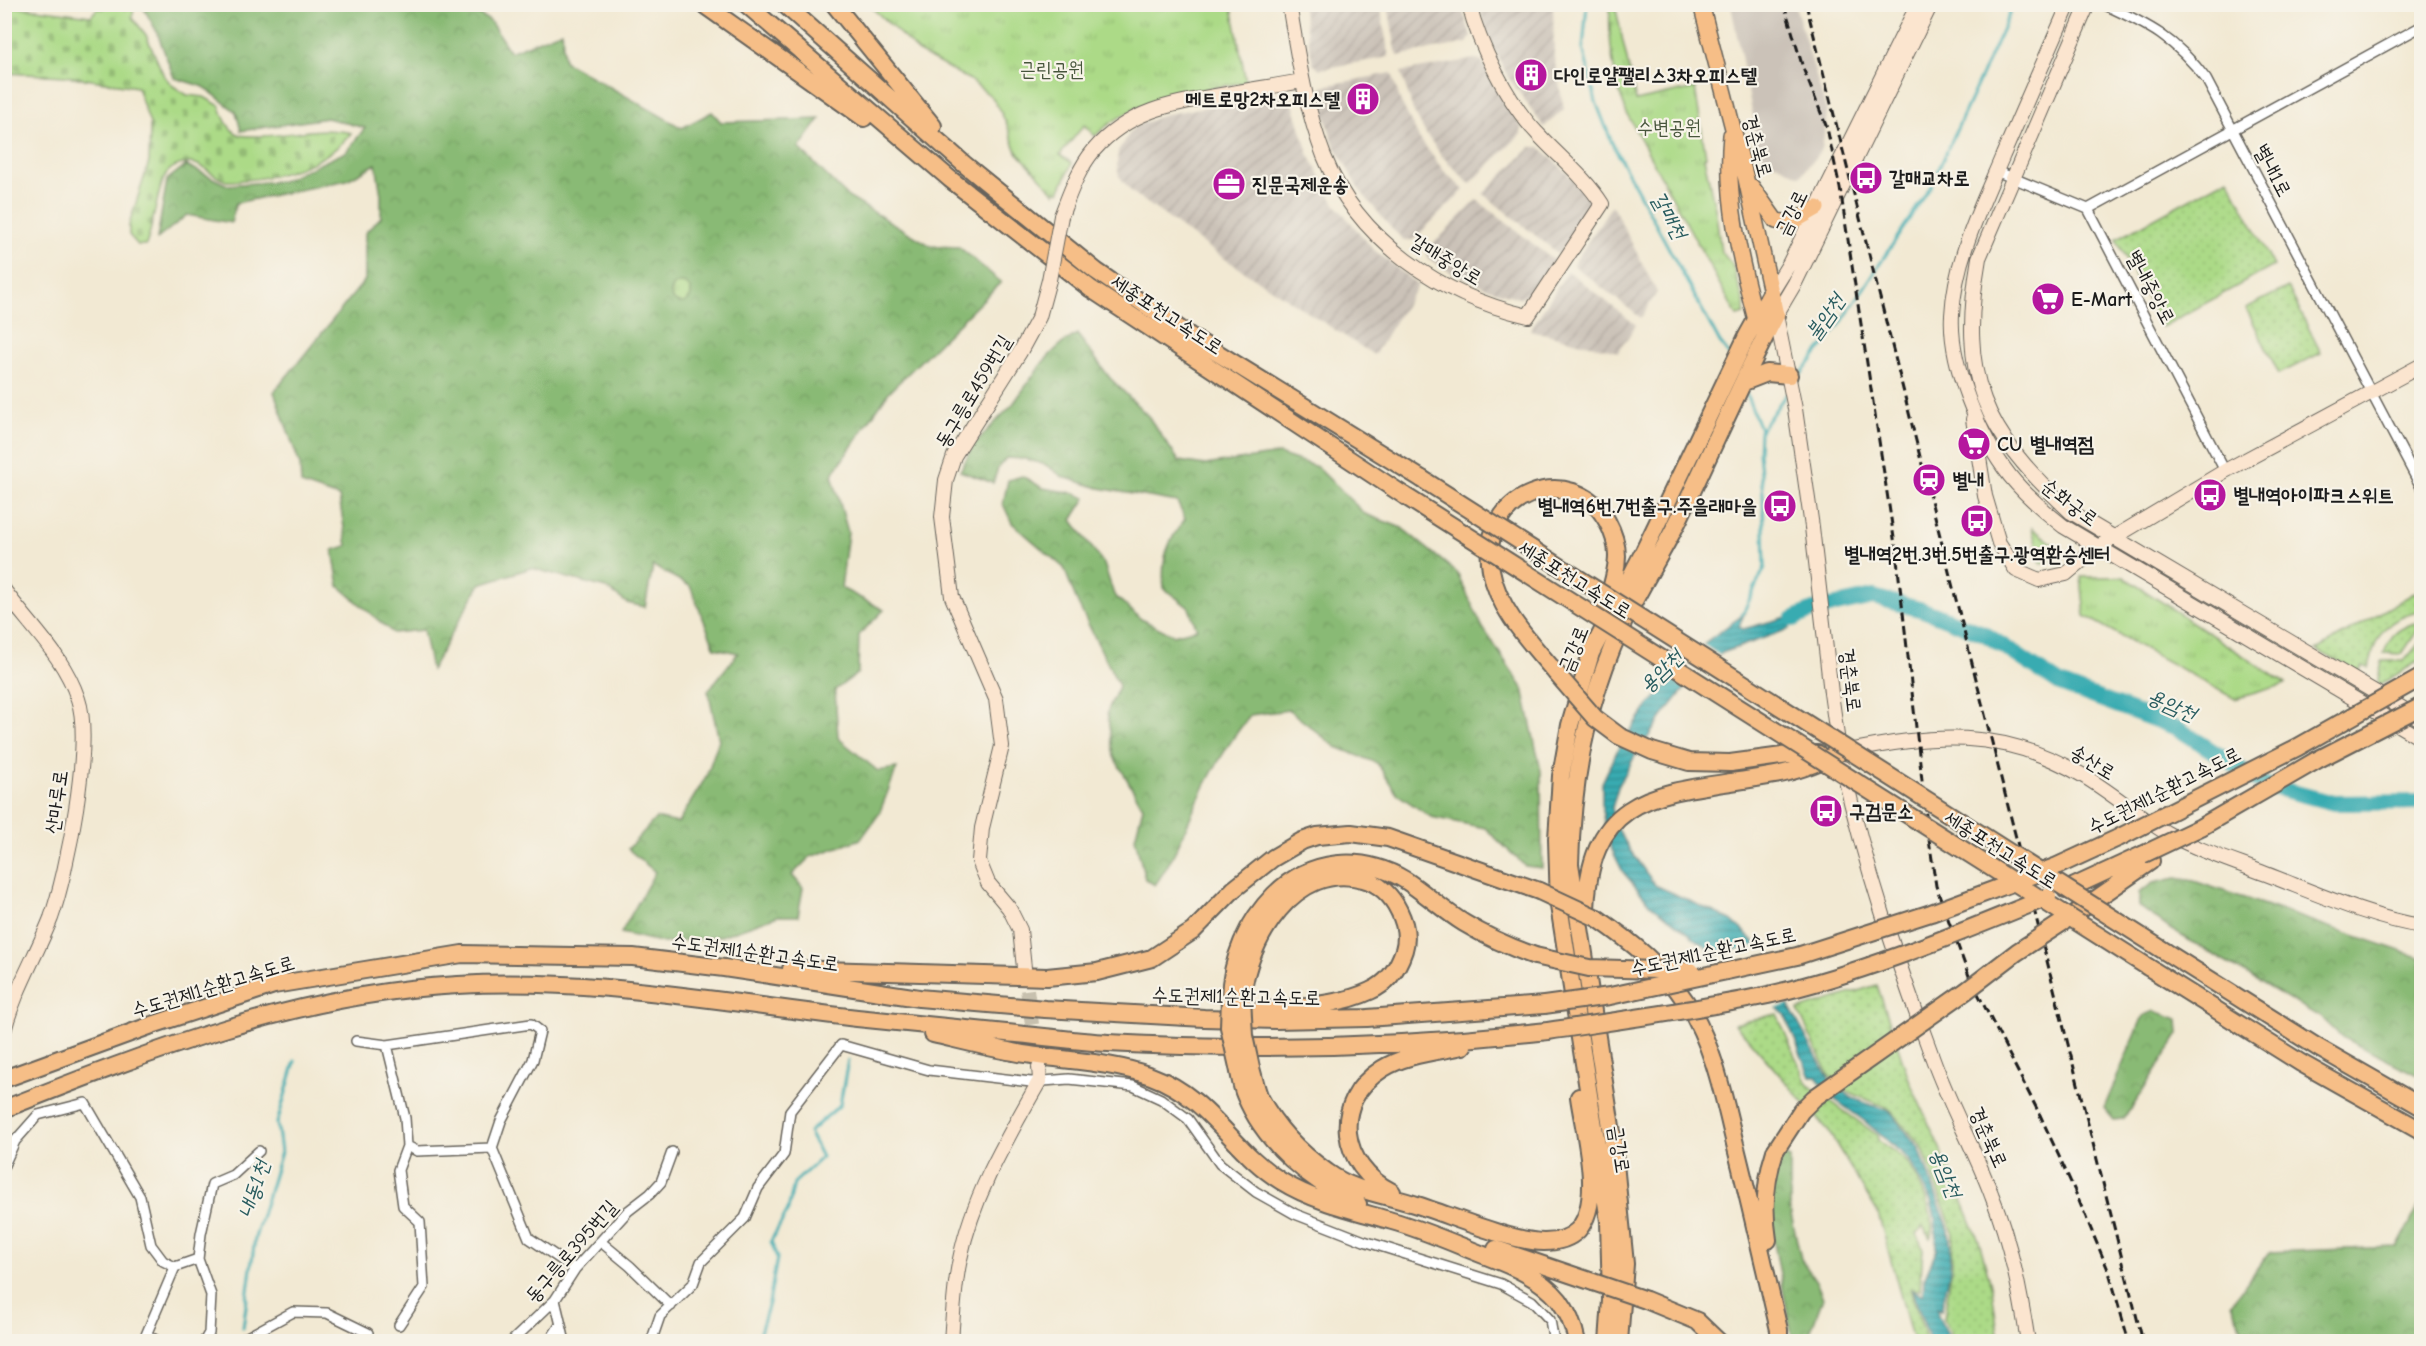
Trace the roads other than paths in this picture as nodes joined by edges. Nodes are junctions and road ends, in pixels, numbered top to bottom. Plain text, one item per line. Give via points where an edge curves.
1 (704, 4) edge
2 (746, 4) edge
3 (784, 4) edge
4 (834, 4) edge
5 (1289, 4) edge
6 (1469, 4) edge
7 (1701, 4) edge
8 (1918, 4) edge
9 (1931, 4) edge
10 (2069, 4) edge
11 (2088, 4) edge
12 (2103, 4) edge
13 (2421, 26) edge
14 (1302, 81) junction
15 (1731, 126) junction
16 (2232, 130) junction
17 (964, 164) junction
18 (1996, 171) junction
19 (2013, 178) junction
20 (950, 179) junction
21 (1746, 179) junction
22 (1817, 208) junction
23 (2088, 209) junction
24 (1772, 293) junction
25 (1776, 315) junction
26 (1756, 320) junction
27 (2421, 365) edge
28 (1789, 375) junction
29 (1744, 382) junction
30 (2371, 392) junction
31 (1969, 398) junction
32 (2225, 471) junction
33 (2421, 489) edge
34 (2112, 538) junction
35 (2098, 547) junction
36 (4, 590) edge
37 (1591, 653) junction
38 (2421, 677) edge
39 (2421, 706) edge
40 (2421, 720) edge
41 (2421, 739) edge
42 (1839, 753) junction
43 (2146, 858) junction
44 (1559, 906) junction
45 (2418, 927) edge
46 (1585, 956) junction
47 (724, 968) junction
48 (1024, 968) tunnel mouth
49 (1719, 972) junction
50 (1236, 998) junction
51 (859, 1018) junction
52 (1204, 1018) junction
53 (4, 1031) edge
54 (1505, 1035) junction
55 (356, 1041) dead end
56 (387, 1045) junction
57 (1245, 1068) junction
58 (1039, 1074) junction
59 (6, 1079) edge
60 (2421, 1107) edge
61 (4, 1109) edge
62 (2421, 1131) edge
63 (1612, 1133) junction
64 (407, 1146) junction
65 (492, 1148) junction
66 (259, 1150) dead end
67 (672, 1152) dead end
68 (4, 1165) edge
69 (1414, 1203) junction
70 (1393, 1221) junction
71 (1437, 1236) junction
72 (601, 1242) junction
73 (198, 1259) junction
74 (175, 1267) junction
75 (575, 1269) junction
76 (555, 1300) junction
77 (671, 1306) junction
78 (399, 1325) dead end
79 (560, 1325) junction
80 (368, 1333) dead end
81 (1779, 1336) edge
82 (145, 1338) edge
83 (159, 1341) edge
84 (204, 1341) edge
85 (238, 1341) edge
86 (511, 1341) edge
87 (549, 1341) edge
88 (565, 1341) edge
89 (651, 1341) edge
90 (951, 1341) edge
91 (1554, 1341) edge
92 (1577, 1341) edge
93 (1608, 1341) edge
94 (1619, 1341) edge
95 (1631, 1341) edge
96 (1719, 1341) edge
97 (2028, 1341) edge

1 - 20 highway
2 - 20 highway, 세종포천고속도로
3 - 17 highway, 세종포천고속도로
4 - 17 highway
5 - 14 street, 갈매중앙로
6 - 14 street, 갈매중앙로 via 1484,49 1518,108 1602,204 1528,316 1448,288 1384,243 1347,198 1325,158
7 - 15 main road, 경춘북로
8 - 22 street, 금강로
9 - 25 street, 금강로
10 - 18 street, 순화궁로
11 - 19 street, 순화궁로
12 - 16 street, 별내1로 via 2156,30 2189,57 2206,79
13 - 16 street
14 - 48 street, 동구릉로459번길, bridge via 1174,103 1137,116 1117,128 1093,151 1076,177 1060,216 1039,317 954,456 946,480 942,517 952,597 996,699 1002,746 982,828 979,861 988,883 1009,908 1020,930
15 - 21 main road, 경춘북로
15 - 26 main road via 1730,193
16 - 23 street
16 - 30 street, 별내1로
17 - 60 highway, 세종포천고속도로, bridge via 1096,271 1180,330 1422,479 2317,1047
18 - 19 street
18 - 31 street, 순화궁로 via 1962,255 1954,290 1951,318 1955,351
19 - 23 street
19 - 34 street, 순화궁로 via 1978,258 1971,320 1977,381 2000,434 2023,465 2071,512
20 - 62 highway, 세종포천고속도로, bridge via 1091,289 1405,496 2301,1063
21 - 22 main road via 1776,221 1791,223
21 - 24 main road, 경춘북로
22 - 24 street, 금강로
23 - 32 street, 별내중앙로
24 - 25 main road, 경춘북로
24 - 26 highway, 금강로
25 - 28 street, 경춘북로
25 - 29 highway, 금강로
26 - 37 highway, 금강로
27 - 30 street
28 - 29 highway via 1767,373
28 - 42 street, 경춘북로, bridge
29 - 46 highway, 금강로 via 1668,540 1629,610 1591,704 1573,800 1570,864
30 - 32 street
30 - 33 street
31 - 35 street, 순화궁로 via 2009,475 2035,504
31 - 35 street via 1985,496 1999,543 2016,570 2038,580 2066,574
32 - 34 street
34 - 35 street
34 - 40 street, 순화궁로
35 - 41 street, 순화궁로
36 - 53 street, 산마루로 via 63,665 78,699 83,726 74,814 58,898
37 - 42 highway, bridge via 1615,574 1613,532 1602,512 1587,499 1549,489 1531,493 1510,506 1495,524 1490,540 1491,571 1514,622 1595,718 1619,736 1689,762 1730,763
37 - 44 highway, 금강로 via 1570,725 1561,776 1557,839
38 - 49 highway, 수도권제1순환고속도로, bridge via 2298,747 2055,867 1833,945
39 - 43 highway, bridge via 2317,759
42 - 45 street, 송산로 via 1903,740 1951,737 2028,751 2082,775 2187,844 2325,897
42 - 46 highway via 1777,775 1652,797 1617,818 1591,864 1586,890
42 - 97 street, 경춘북로 via 1900,965 1933,1061 1992,1196 2009,1246
43 - 54 highway, bridge via 1945,939 1839,975 1770,994
43 - 81 highway, bridge via 2063,922 1848,1072 1801,1111 1775,1151 1764,1194
44 - 69 highway via 1559,970 1591,1179 1590,1205 1584,1221 1567,1238 1543,1242
44 - 93 highway, 금강로 via 1608,1210
46 - 63 highway, 금강로
47 - 52 highway, 수도권제1순환고속도로 via 919,998
47 - 59 highway, 수도권제1순환고속도로 via 633,957 462,954 274,985
47 - 81 highway, bridge via 1075,975 1152,958 1193,931 1234,889 1273,858 1302,841 1335,833 1388,838 1539,891 1598,918 1661,969 1688,1004 1701,1030 1723,1095
49 - 50 highway, bridge via 1589,968 1535,956 1482,934 1388,872 1356,863 1332,863 1305,873 1280,889 1255,916 1238,954
49 - 52 highway, 수도권제1순환고속도로, bridge via 1610,996 1544,1005 1367,1018
50 - 52 highway via 1259,938 1282,907 1307,887 1325,878 1356,877 1381,888 1398,907 1406,929 1405,946 1390,977 1372,991 1323,1003
50 - 57 highway, bridge
51 - 54 highway via 1105,1043 1190,1046 1330,1046
51 - 61 highway via 566,986 458,985 374,993 289,1010 106,1069
51 - 70 highway via 1013,1052 1120,1066 1153,1077 1205,1109 1280,1180 1344,1208
54 - 69 highway via 1398,1062 1371,1077 1355,1097 1348,1122 1356,1160 1371,1180
55 - 56 street
56 - 64 street via 405,1118
56 - 65 street via 531,1024 540,1031 533,1060 501,1121
57 - 69 highway via 1259,1097 1290,1141 1306,1156 1343,1182
57 - 70 highway via 1244,1094 1278,1145 1319,1183
58 - 77 street via 1031,1082 929,1070 841,1045 790,1111 784,1154 758,1188 745,1218 701,1262 693,1284
58 - 90 street via 995,1159 971,1220 960,1260
58 - 91 street via 1133,1086 1161,1100 1188,1119 1220,1164 1256,1192 1295,1214 1364,1241 1501,1284 1532,1301 1550,1320
63 - 94 highway, 금강로 via 1625,1264
63 - 95 highway via 1630,1223
64 - 65 street via 417,1151
64 - 78 street via 398,1170 404,1206 420,1222 424,1287
65 - 75 street via 529,1238
66 - 73 street via 233,1175 212,1184
67 - 72 street, 동구릉로395번길 via 661,1182
68 - 74 street via 15,1141 38,1115 85,1103 140,1197 151,1245 163,1261
70 - 71 highway
71 - 92 highway via 1534,1278 1560,1301
71 - 96 highway, bridge via 1497,1250 1646,1300 1697,1321
72 - 75 street, 동구릉로395번길
72 - 77 street
73 - 74 street
73 - 84 street via 211,1295
74 - 82 street
75 - 76 street, 동구릉로395번길
76 - 79 street
76 - 86 street, 동구릉로395번길
77 - 89 street via 660,1317
79 - 87 street
79 - 88 street
80 - 85 street via 327,1313 293,1312
82 - 83 street

